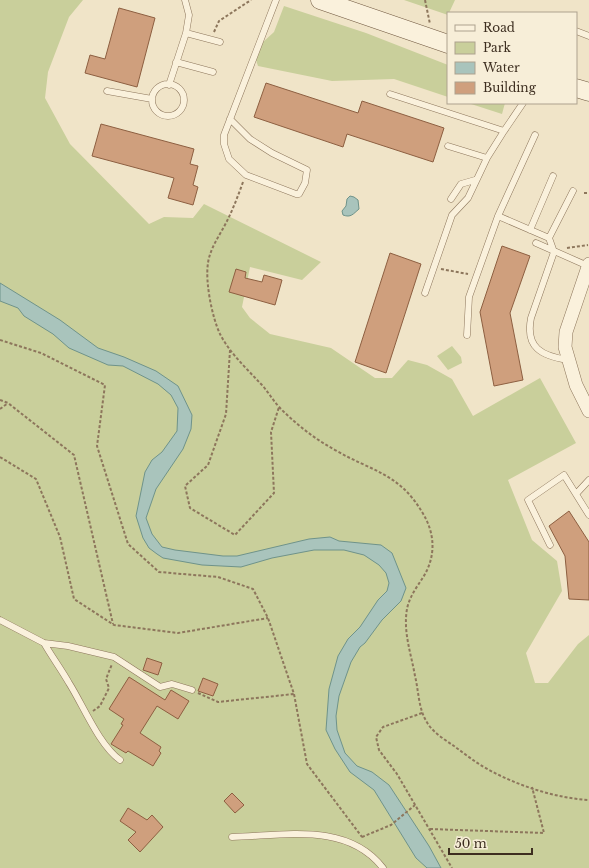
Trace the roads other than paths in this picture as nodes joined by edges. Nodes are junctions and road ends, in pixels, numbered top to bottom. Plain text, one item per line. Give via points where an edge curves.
1 (185, 0) edge
2 (276, 0) edge
3 (320, 0) edge
4 (577, 31) edge
5 (186, 33) junction
6 (589, 36) edge
7 (440, 41) edge
8 (220, 42) dead end
9 (176, 62) junction
10 (213, 72) dead end
11 (169, 85) junction
12 (577, 88) edge
13 (107, 91) dead end
14 (589, 92) edge
15 (390, 94) dead end
16 (152, 99) junction
17 (522, 104) edge
18 (230, 119) junction
19 (504, 131) junction
20 (535, 135) dead end
21 (448, 146) dead end
22 (487, 158) junction
23 (553, 176) dead end
24 (475, 180) junction
25 (573, 191) dead end
26 (451, 199) dead end
27 (498, 216) junction
28 (530, 230) junction
29 (549, 238) junction
30 (536, 243) dead end
31 (554, 252) junction
32 (588, 265) edge
33 (424, 293) dead end
34 (467, 335) dead end
35 (568, 360) junction
36 (589, 411) edge
37 (589, 480) edge
38 (576, 494) junction
39 (589, 515) edge
40 (550, 545) dead end
41 (0, 620) edge
42 (44, 643) junction
43 (192, 690) road end
44 (120, 760) dead end
45 (232, 837) dead end
46 (383, 868) edge

1 - 5 lane via 189,16
2 - 18 lane
3 - 7 main road
4 - 6 lane
5 - 8 lane
5 - 9 lane
9 - 10 lane
9 - 11 lane
11 - 16 lane via 159,87
11 - 16 lane via 178,89 183,98 183,104 178,112 163,116 155,109
12 - 14 main road
13 - 16 lane
15 - 19 lane
17 - 19 lane
18 - 18 lane via 224,135 226,153 238,169 246,175 299,194 308,173 305,169 250,139
19 - 22 lane
20 - 27 lane
21 - 22 lane
22 - 24 lane
23 - 28 lane
24 - 26 lane via 461,184
24 - 33 lane via 468,198 452,215
25 - 29 lane
27 - 28 lane
27 - 34 lane via 470,297
28 - 29 lane
29 - 31 lane
30 - 31 lane
31 - 32 lane
31 - 35 lane via 528,330 533,344 541,352
32 - 35 street via 566,332
35 - 36 street via 576,385
37 - 38 lane
38 - 39 lane
38 - 40 lane via 564,475 528,500
41 - 42 lane
42 - 43 lane via 114,657 160,687 172,684
42 - 44 lane via 110,752
45 - 46 lane via 288,833 339,839 356,844

